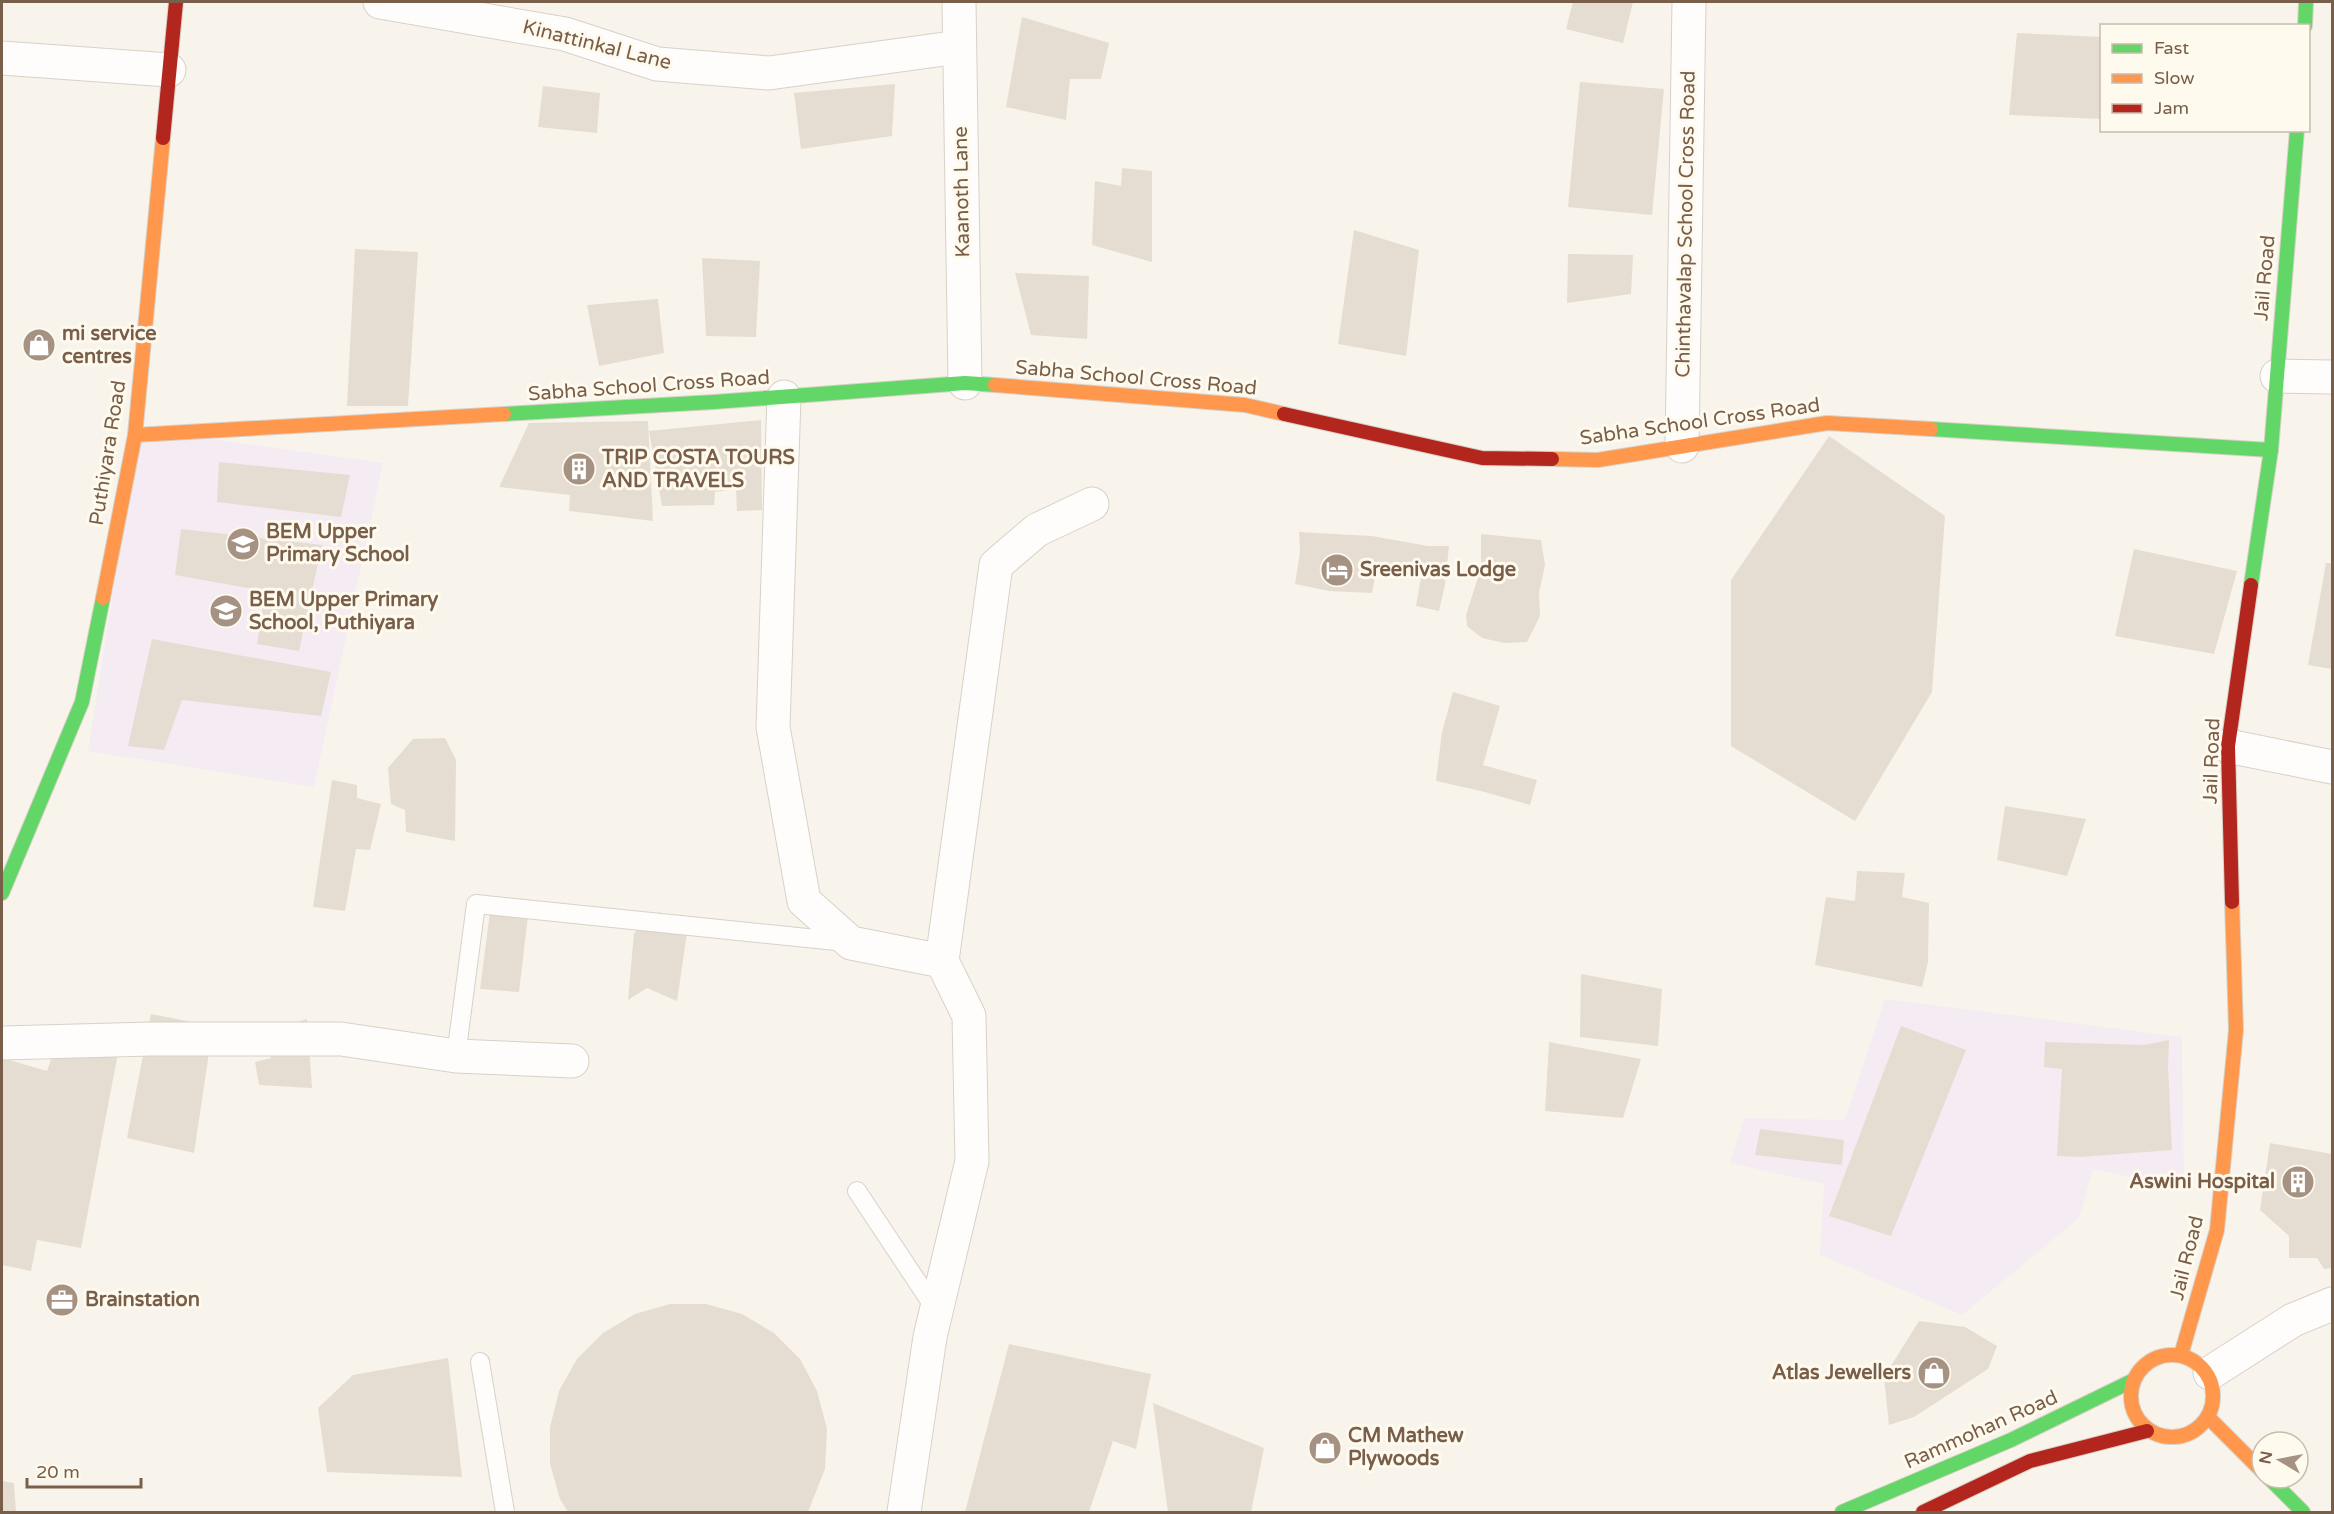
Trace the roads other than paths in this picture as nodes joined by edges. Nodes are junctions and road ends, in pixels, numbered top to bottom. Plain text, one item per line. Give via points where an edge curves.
1 (176, 2) edge
2 (380, 2) edge
3 (959, 2) edge
4 (1689, 2) edge
5 (2306, 2) edge
6 (2305, 24) edge
7 (959, 47) junction
8 (2, 58) edge
9 (169, 70) junction
10 (2297, 132) edge
11 (2277, 376) junction
12 (2332, 377) edge
13 (965, 383) junction
14 (784, 397) junction
15 (135, 435) junction
16 (1682, 446) junction
17 (2271, 450) junction
18 (1092, 504) dead end
19 (2228, 746) junction
20 (2332, 767) edge
21 (2, 893) edge
22 (851, 943) junction
23 (942, 961) junction
24 (2, 1043) edge
25 (456, 1056) junction
26 (572, 1061) dead end
27 (857, 1191) dead end
28 (2332, 1304) edge
29 (936, 1310) junction
30 (2181, 1355) junction
31 (480, 1362) dead end
32 (2210, 1373) junction
33 (2134, 1380) junction
34 (2208, 1417) junction
35 (2147, 1431) junction
36 (2250, 1459) edge
37 (2281, 1490) edge
38 (505, 1512) edge
39 (904, 1512) edge
40 (1842, 1512) edge
41 (1923, 1512) edge
42 (2303, 1512) edge

1 - 9 street, Puthiyara Road
2 - 7 street, Kinattinkal Lane via 565,34 657,64 769,73
3 - 7 street, Kaanoth Lane
4 - 16 street, Chinthavalap School Cross Road
5 - 6 street
7 - 13 street, Kaanoth Lane
8 - 9 street
9 - 15 street, Puthiyara Road
10 - 11 street, Jail Road
11 - 12 street
11 - 17 street, Jail Road
13 - 14 street, Sabha School Cross Road
13 - 16 street, Sabha School Cross Road via 1245,405 1482,458 1598,460
14 - 15 street, Sabha School Cross Road
14 - 22 street via 773,728 804,901
15 - 21 street, Puthiyara Road via 82,702
16 - 17 street, Sabha School Cross Road via 1827,423
17 - 19 street, Jail Road
18 - 23 street via 1037,531 996,565
19 - 20 street
19 - 30 street, Jail Road via 2236,1030 2217,1230
22 - 23 street
22 - 25 lane via 476,904
23 - 29 street via 969,1016 972,1161
24 - 25 street via 341,1039
25 - 26 street
27 - 29 lane
28 - 32 street via 2293,1320
29 - 39 street
30 - 32 street
30 - 33 street via 2162,1355 2145,1365
31 - 38 lane
32 - 34 street via 2215,1398
33 - 35 street via 2132,1408
33 - 40 street, Rammohan Road via 2011,1440
34 - 35 street via 2189,1434 2166,1438
34 - 36 street
35 - 41 street via 2030,1461
37 - 42 street

